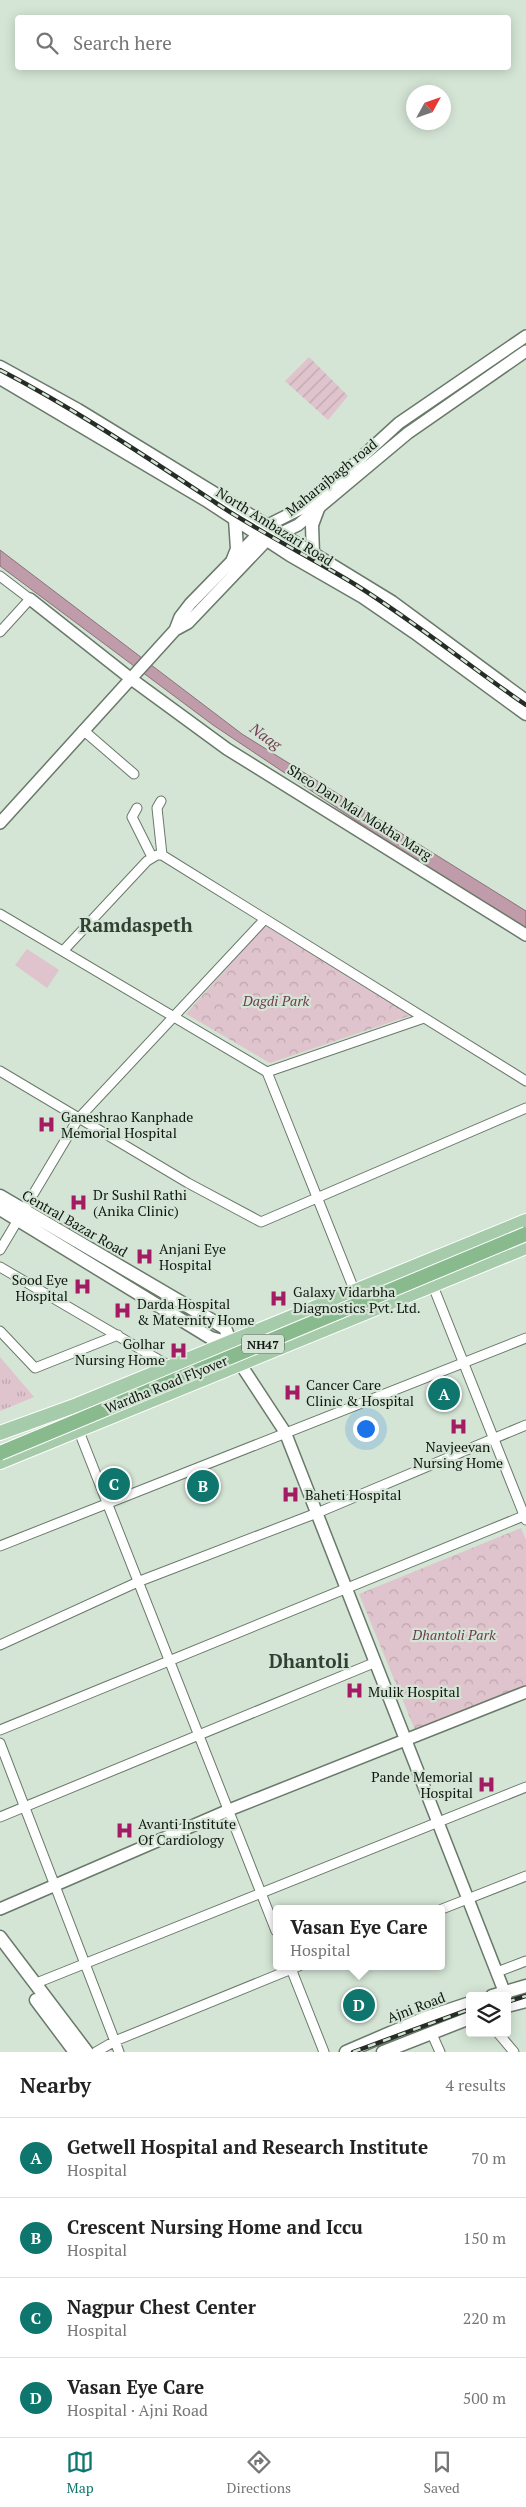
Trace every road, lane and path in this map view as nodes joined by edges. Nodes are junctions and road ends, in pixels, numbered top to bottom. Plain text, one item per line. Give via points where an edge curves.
1 (526, 336) edge
2 (526, 351) edge
3 (0, 367) edge
4 (0, 378) edge
5 (318, 509) junction
6 (235, 520) junction
7 (264, 533) junction
8 (280, 533) junction
9 (313, 554) junction
10 (233, 559) junction
11 (0, 576) edge
12 (30, 599) junction
13 (175, 630) junction
14 (0, 632) edge
15 (130, 678) junction
16 (526, 701) edge
17 (526, 714) edge
18 (83, 730) junction
19 (134, 774) dead end
20 (161, 801) dead end
21 (137, 808) dead end
22 (0, 823) edge
23 (162, 855) junction
24 (152, 857) junction
25 (0, 914) edge
26 (265, 919) junction
27 (526, 935) edge
28 (62, 951) junction
29 (173, 1016) junction
30 (424, 1018) junction
31 (0, 1071) edge
32 (267, 1072) junction
33 (526, 1081) edge
34 (526, 1108) edge
35 (78, 1118) junction
36 (0, 1196) edge
37 (317, 1198) junction
38 (0, 1209) edge
39 (21, 1215) junction
40 (526, 1222) edge
41 (526, 1227) edge
42 (526, 1234) edge
43 (526, 1247) edge
44 (0, 1250) edge
45 (0, 1267) edge
46 (433, 1286) junction
47 (355, 1292) junction
48 (0, 1331) edge
49 (118, 1336) junction
50 (526, 1338) edge
51 (230, 1343) junction
52 (464, 1363) junction
53 (240, 1365) junction
54 (171, 1367) junction
55 (526, 1425) edge
56 (78, 1429) junction
57 (286, 1432) junction
58 (0, 1433) edge
59 (495, 1438) junction
60 (0, 1445) edge
61 (0, 1453) edge
62 (0, 1462) edge
63 (108, 1502) junction
64 (317, 1513) junction
65 (525, 1517) edge
66 (0, 1546) edge
67 (140, 1581) junction
68 (347, 1590) junction
69 (0, 1645) edge
70 (171, 1661) junction
71 (376, 1662) junction
72 (526, 1692) edge
73 (0, 1730) edge
74 (200, 1736) junction
75 (408, 1740) junction
76 (0, 1743) edge
77 (526, 1787) edge
78 (25, 1807) junction
79 (229, 1810) junction
80 (0, 1817) edge
81 (438, 1822) junction
82 (526, 1876) edge
83 (56, 1885) junction
84 (262, 1893) junction
85 (469, 1898) junction
86 (445, 1908) edge
87 (0, 1909) edge
88 (273, 1923) edge
89 (0, 1937) edge
90 (0, 1951) edge
91 (526, 1961) edge
92 (85, 1963) junction
93 (287, 1970) edge
94 (295, 1970) edge
95 (497, 1972) junction
96 (34, 1984) junction
97 (526, 1986) edge
98 (504, 1992) edge
99 (511, 1997) edge
100 (511, 2000) edge
101 (526, 2001) edge
102 (466, 2004) edge
103 (466, 2019) edge
104 (431, 2032) junction
105 (501, 2037) edge
106 (115, 2041) junction
107 (75, 2052) edge
108 (87, 2052) edge
109 (96, 2052) edge
110 (119, 2052) edge
111 (324, 2052) edge
112 (346, 2052) edge
113 (383, 2052) edge
114 (440, 2052) edge
115 (514, 2052) edge

1 - 7 street, Maharajbagh road via 399,423 317,498
2 - 5 street, Maharajbagh road via 408,433
3 - 7 main road, North Ambazari Road via 78,410
4 - 6 main road, North Ambazari Road
5 - 8 street, Maharajbagh road via 298,525
5 - 9 main road via 312,525
6 - 7 main road, North Ambazari Road
6 - 10 main road via 237,549
7 - 8 main road, North Ambazari Road
7 - 10 street, Maharajbagh road
7 - 13 street, Maharajbagh road via 188,623
7 - 17 main road, North Ambazari Road via 400,622
8 - 9 main road, North Ambazari Road
9 - 16 main road, North Ambazari Road via 392,602
10 - 13 street, Maharajbagh road via 190,604
11 - 12 street
12 - 14 street
12 - 15 street, Sheo Dan Mal Mokha Marg
13 - 15 street
15 - 18 street
15 - 27 street, Sheo Dan Mal Mokha Marg via 227,749
18 - 19 street
18 - 22 street
20 - 23 street via 157,808
21 - 24 street via 132,817
23 - 24 street
23 - 26 street
24 - 28 street
25 - 28 street
26 - 29 street
26 - 30 street
28 - 29 street
29 - 32 street
29 - 35 street
30 - 32 street
30 - 33 street
31 - 35 street
32 - 37 street
34 - 37 street
35 - 37 street via 261,1222
35 - 39 street
36 - 39 main road, Central Bazar Road
37 - 47 street
38 - 39 main road, Central Bazar Road
39 - 44 street
39 - 51 main road, Central Bazar Road via 211,1338
40 - 47 main road
41 - 60 highway, Wardha Road Flyover / NH47
42 - 61 highway, Wardha Road Flyover / NH47, bridge
43 - 46 main road
45 - 49 street
46 - 52 street
46 - 53 main road
47 - 51 main road
48 - 49 street via 35,1368
49 - 54 street
50 - 52 street
51 - 53 main road
51 - 54 main road
52 - 57 street
52 - 59 street
53 - 56 main road
53 - 57 street
54 - 58 main road
55 - 59 street
56 - 62 main road
56 - 63 street
57 - 63 street
57 - 64 street
59 - 64 street
59 - 65 street
63 - 66 street
63 - 67 street
64 - 67 street
64 - 68 street
65 - 68 street
67 - 69 street
67 - 70 street
68 - 70 street
68 - 71 street
70 - 73 street
70 - 74 street
71 - 74 street
71 - 75 street
72 - 75 street
74 - 78 street
74 - 79 street
75 - 79 street
75 - 81 street
76 - 78 street
77 - 81 street
78 - 80 street
78 - 83 street
79 - 83 street
79 - 84 street
81 - 84 street
81 - 85 street
82 - 85 street
83 - 87 street
83 - 92 street
84 - 88 street
84 - 92 street
85 - 86 street
85 - 95 street
89 - 96 main road
90 - 107 main road
91 - 95 street
92 - 96 street
92 - 106 street
93 - 106 street
94 - 111 street
95 - 98 street
96 - 108 main road
97 - 99 main road
100 - 101 main road
102 - 112 main road, Ajni Road via 424,2018
103 - 104 main road
104 - 113 main road
104 - 114 street
105 - 115 street
106 - 109 street
106 - 110 street

